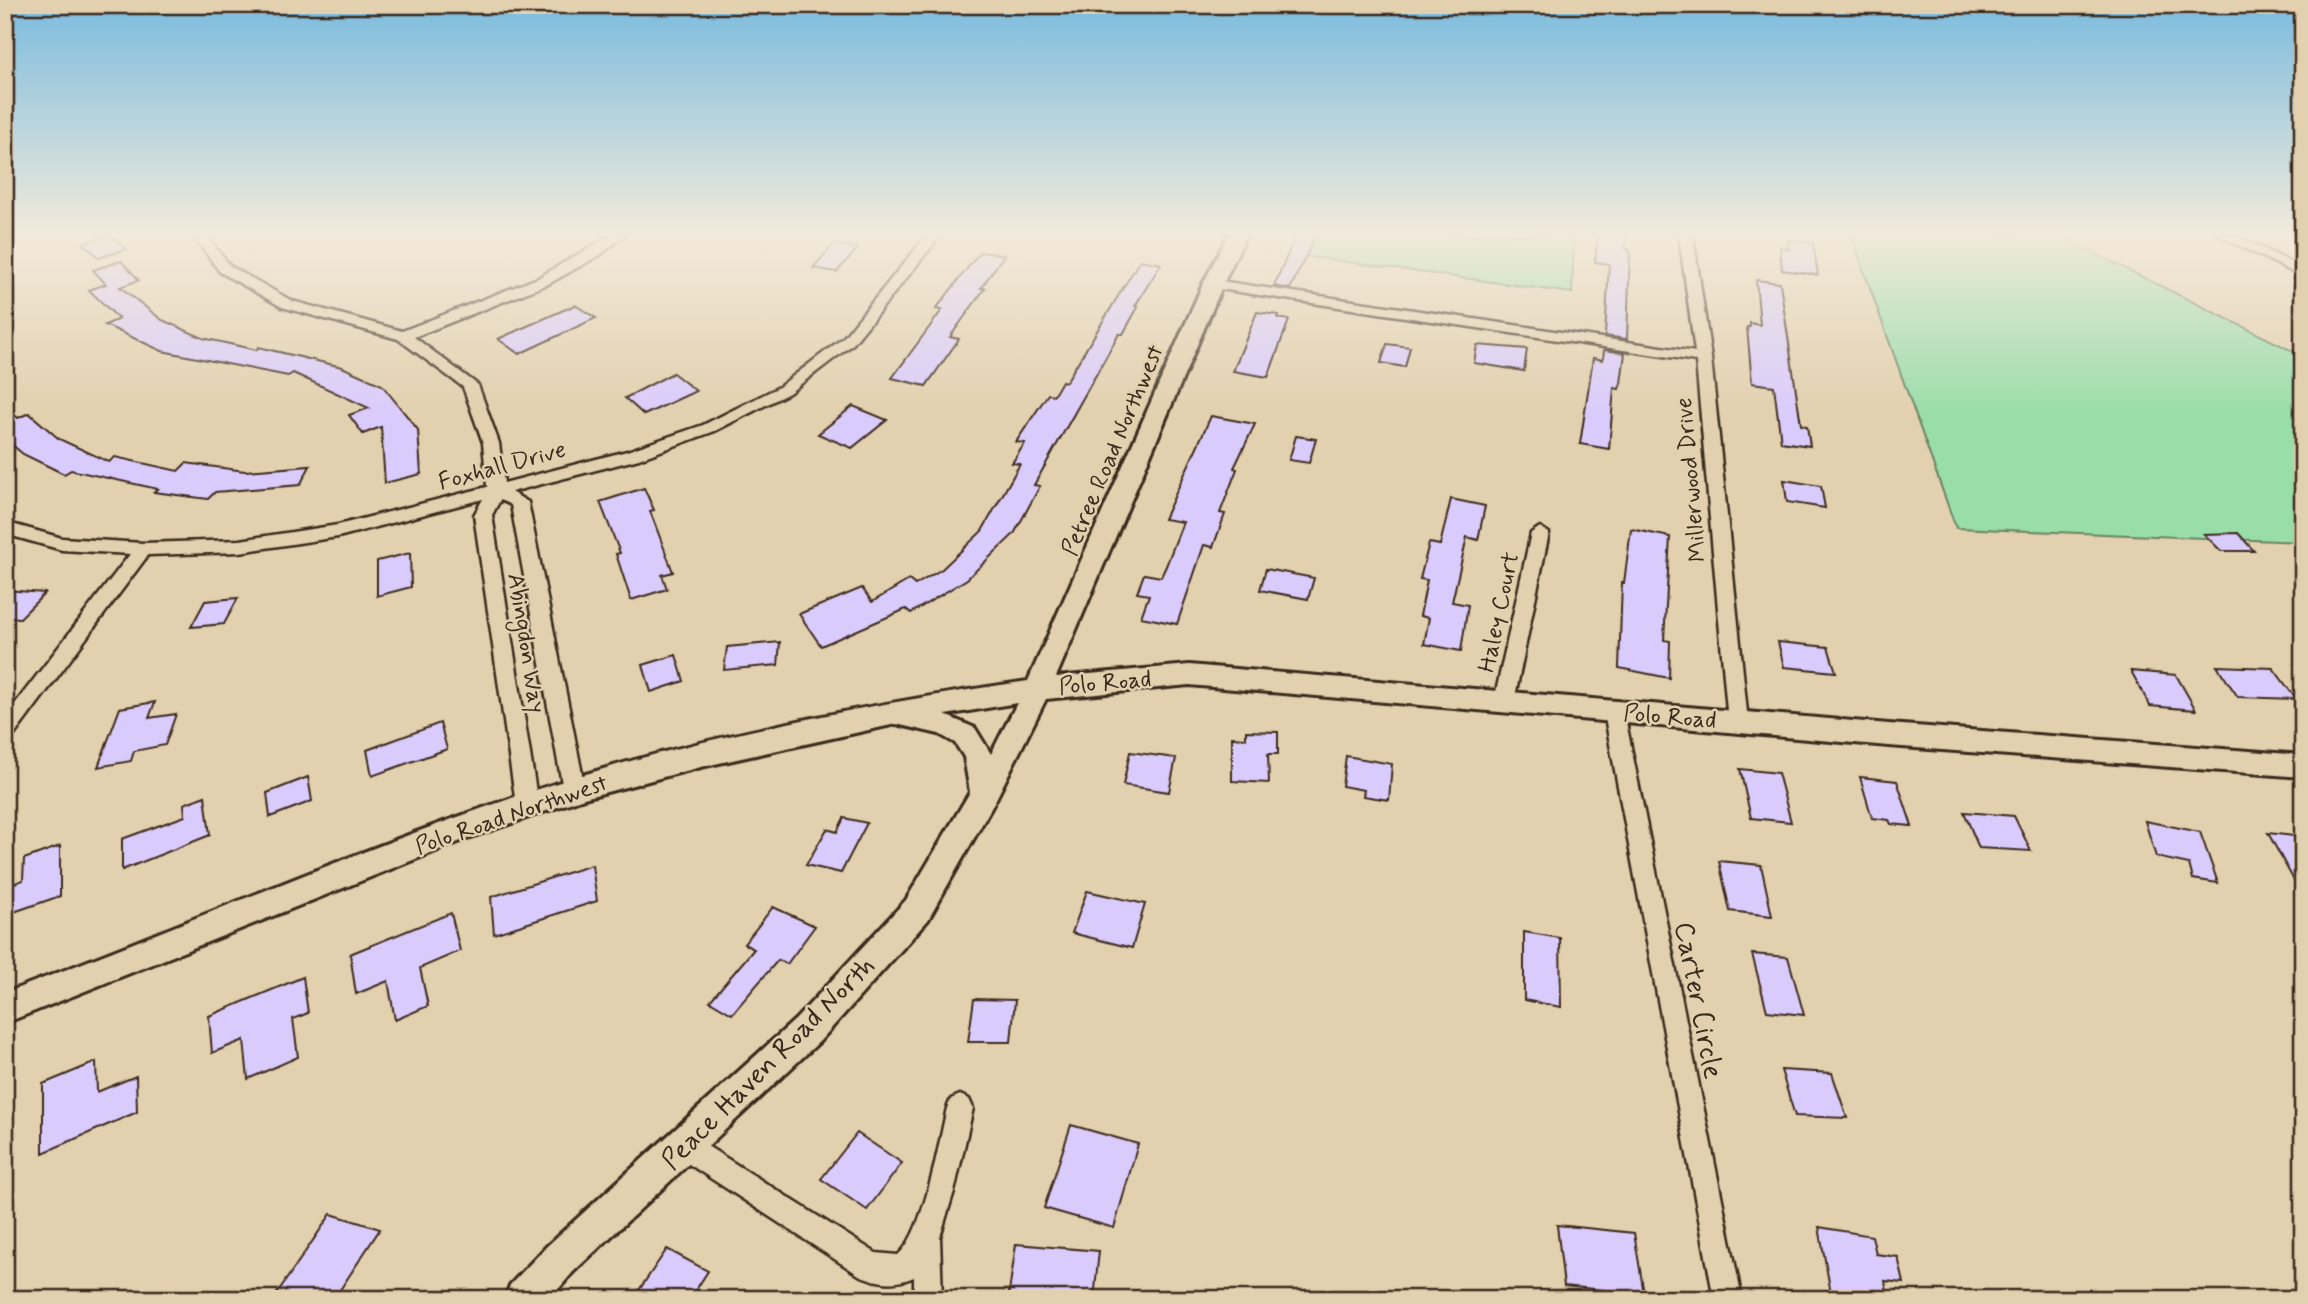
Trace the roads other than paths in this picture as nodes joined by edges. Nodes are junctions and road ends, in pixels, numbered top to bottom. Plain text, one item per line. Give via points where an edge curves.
1 (273, 296) edge
2 (508, 296) edge
3 (885, 296) edge
4 (1208, 296) edge
5 (1291, 296) edge
6 (1694, 296) edge
7 (403, 336) junction
8 (1703, 358) junction
9 (496, 492) junction
10 (5, 528) edge
11 (1540, 533) dead end
12 (143, 549) junction
13 (1038, 688) junction
14 (1504, 701) junction
15 (1614, 712) junction
16 (887, 715) junction
17 (1738, 722) junction
18 (5, 732) edge
19 (2303, 766) edge
20 (574, 789) junction
21 (985, 793) junction
22 (527, 804) junction
23 (5, 1008) edge
24 (960, 1108) dead end
25 (684, 1146) junction
26 (927, 1238) junction
27 (524, 1299) edge
28 (928, 1299) edge
29 (1728, 1299) edge

1 - 7 street, Abingdon Way via 287,304
2 - 7 street
3 - 9 street, Foxhall Drive via 848,341 784,390 697,433
4 - 13 main road, Petree Road Northwest
5 - 8 street
6 - 8 street, Millerwood Drive
7 - 9 street, Abingdon Way via 470,385 491,443
8 - 17 street, Millerwood Drive
9 - 12 street, Foxhall Drive via 338,531 240,546
9 - 20 street, Abingdon Way via 519,502
9 - 22 street, Abingdon Way via 483,515
10 - 12 street, Foxhall Drive via 62,544
11 - 14 street, Haley Court
12 - 18 street
13 - 14 main road, Polo Road via 1189,674
13 - 16 main road, Polo Road Northwest
13 - 21 main road, Peace Haven Road North
14 - 15 main road, Polo Road
15 - 17 main road, Polo Road
15 - 29 street, Carter Circle
16 - 20 main road, Polo Road Northwest
16 - 21 main road via 941,723 962,732 975,745
17 - 19 main road, Polo Road
20 - 22 main road, Polo Road Northwest
21 - 25 main road, Peace Haven Road North via 917,910 808,1030
22 - 23 main road, Polo Road Northwest
24 - 26 street
25 - 26 street via 883,1271 914,1260
25 - 27 main road, Peace Haven Road North via 560,1259
26 - 28 street

